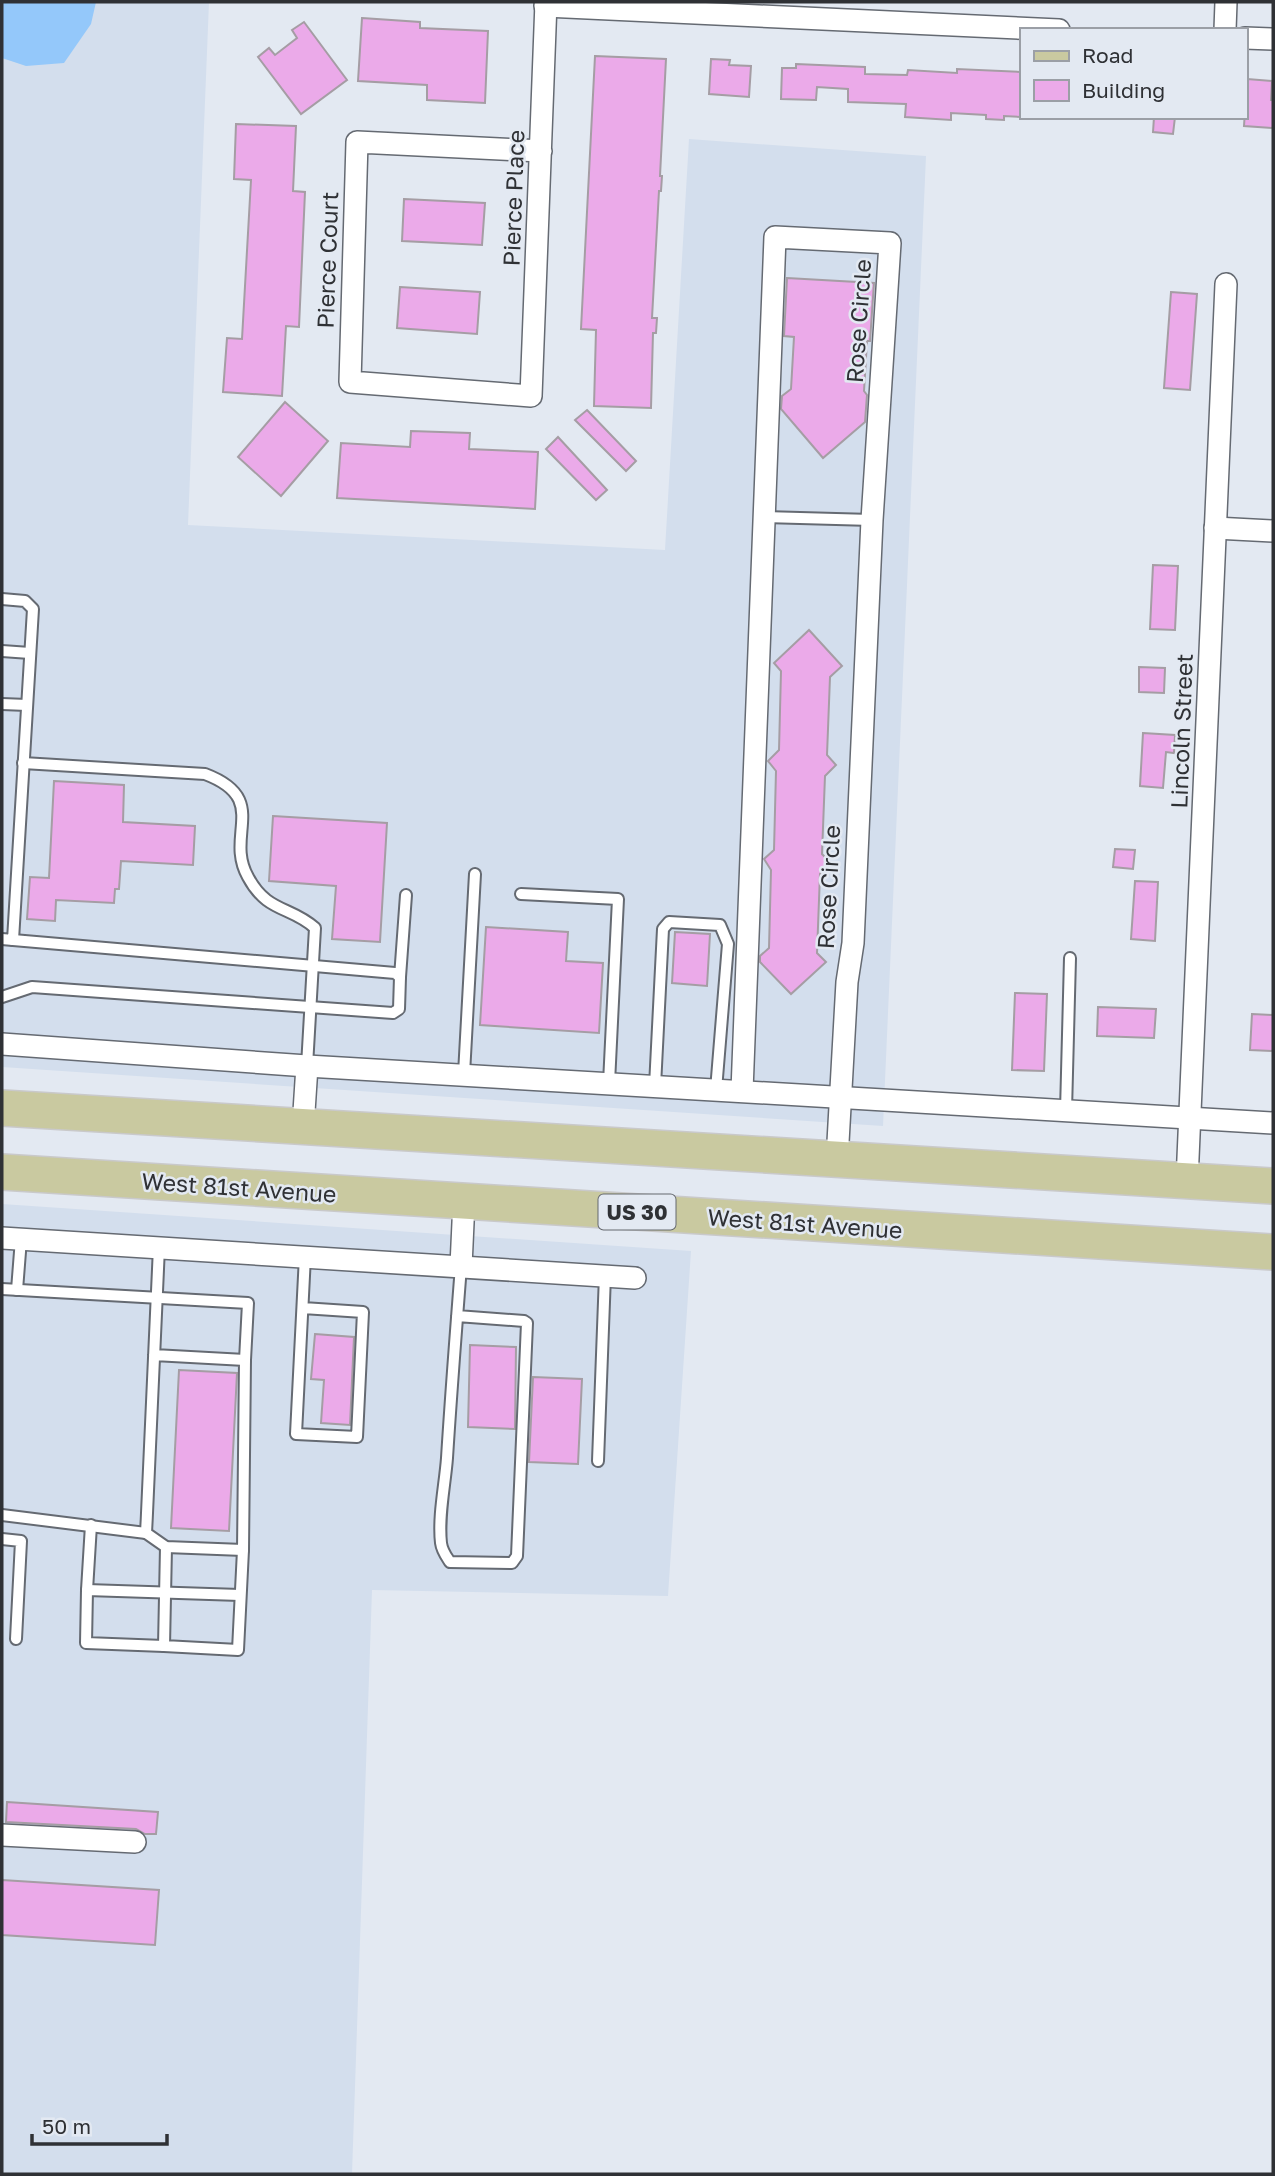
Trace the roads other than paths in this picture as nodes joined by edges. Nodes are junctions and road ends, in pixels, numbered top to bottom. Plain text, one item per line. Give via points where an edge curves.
1 (1226, 2) edge
2 (546, 4) edge
3 (833, 11) edge
4 (1035, 28) edge
5 (1225, 28) edge
6 (1247, 38) edge
7 (1273, 40) edge
8 (541, 151) junction
9 (1226, 284) dead end
10 (531, 396) joint
11 (764, 517) junction
12 (872, 520) junction
13 (1215, 528) junction
14 (1273, 531) edge
15 (2, 599) edge
16 (2, 651) edge
17 (30, 653) junction
18 (2, 704) edge
19 (27, 705) junction
20 (23, 763) junction
21 (475, 874) dead end
22 (521, 894) dead end
23 (406, 895) dead end
24 (7, 939) edge
25 (1070, 958) dead end
26 (313, 967) junction
27 (401, 977) junction
28 (2, 997) edge
29 (310, 1009) junction
30 (2, 1044) edge
31 (307, 1066) junction
32 (464, 1074) junction
33 (610, 1083) junction
34 (655, 1086) junction
35 (716, 1090) junction
36 (742, 1091) junction
37 (841, 1098) junction
38 (2, 1108) edge
39 (1066, 1111) junction
40 (1191, 1118) junction
41 (1273, 1123) edge
42 (303, 1127) junction
43 (837, 1160) junction
44 (2, 1172) edge
45 (1187, 1181) junction
46 (1273, 1186) edge
47 (464, 1202) junction
48 (11, 1239) edge
49 (159, 1247) junction
50 (1273, 1252) edge
51 (305, 1256) junction
52 (461, 1266) junction
53 (605, 1275) junction
54 (635, 1278) dead end
55 (2, 1289) edge
56 (17, 1290) junction
57 (157, 1299) junction
58 (303, 1308) junction
59 (457, 1316) junction
60 (154, 1354) junction
61 (245, 1360) junction
62 (598, 1461) dead end
63 (2, 1515) edge
64 (91, 1525) junction
65 (146, 1533) junction
66 (2, 1539) edge
67 (166, 1547) junction
68 (243, 1550) junction
69 (87, 1590) junction
70 (165, 1592) junction
71 (240, 1595) junction
72 (16, 1639) dead end
73 (164, 1646) junction
74 (2, 1835) edge
75 (135, 1842) dead end

1 - 5 street
2 - 3 street
2 - 8 street, Pierce Place
3 - 4 street
6 - 7 street
8 - 10 street, Pierce Place
8 - 10 street, Pierce Court via 357,142 350,382
9 - 13 street, Lincoln Street
11 - 12 lane
11 - 12 street, Rose Circle via 775,237 890,243
11 - 36 street, Rose Circle
12 - 37 street, Rose Circle via 853,943
13 - 14 street
13 - 40 street, Lincoln Street
15 - 17 lane via 25,600 33,609
16 - 17 lane
17 - 19 lane
18 - 19 lane
19 - 20 lane
20 - 24 lane
20 - 26 lane via 205,774 221,780 243,807 241,862 257,892 315,928
21 - 32 lane
22 - 33 lane via 618,899
23 - 27 lane
24 - 26 lane
25 - 39 lane
26 - 27 lane
26 - 29 lane
27 - 29 lane via 399,1009 393,1013
28 - 29 lane via 32,987
29 - 31 lane
30 - 31 street
31 - 32 street
31 - 42 street
32 - 33 street
33 - 34 street
34 - 35 street
34 - 35 lane via 663,929 669,922 720,925 728,944
35 - 36 street
36 - 37 street
37 - 39 street
37 - 43 street, Rose Circle
38 - 42 main road
39 - 40 street
40 - 41 street
40 - 45 street, Lincoln Street
42 - 43 main road
43 - 45 main road
44 - 47 main road, West 81st Avenue / US 30
45 - 46 main road
47 - 50 main road, West 81st Avenue / US 30
47 - 52 street
48 - 49 street
48 - 56 lane
49 - 51 street
49 - 57 lane
51 - 52 street
51 - 58 lane
52 - 53 street
52 - 59 lane
53 - 54 street
53 - 62 lane
55 - 56 lane
56 - 57 lane
57 - 60 lane
57 - 61 lane via 248,1303
58 - 58 lane via 296,1434 357,1437 363,1312
59 - 59 lane via 527,1323 517,1556 512,1563 450,1562 443,1552
60 - 61 lane
60 - 65 lane
61 - 68 lane
63 - 64 lane
64 - 65 lane
64 - 69 lane
65 - 67 lane
66 - 72 lane via 21,1541
67 - 68 lane
67 - 70 lane
68 - 71 lane
69 - 70 lane
69 - 73 lane via 86,1643
70 - 71 lane
70 - 73 lane
71 - 73 lane via 238,1650
74 - 75 street

